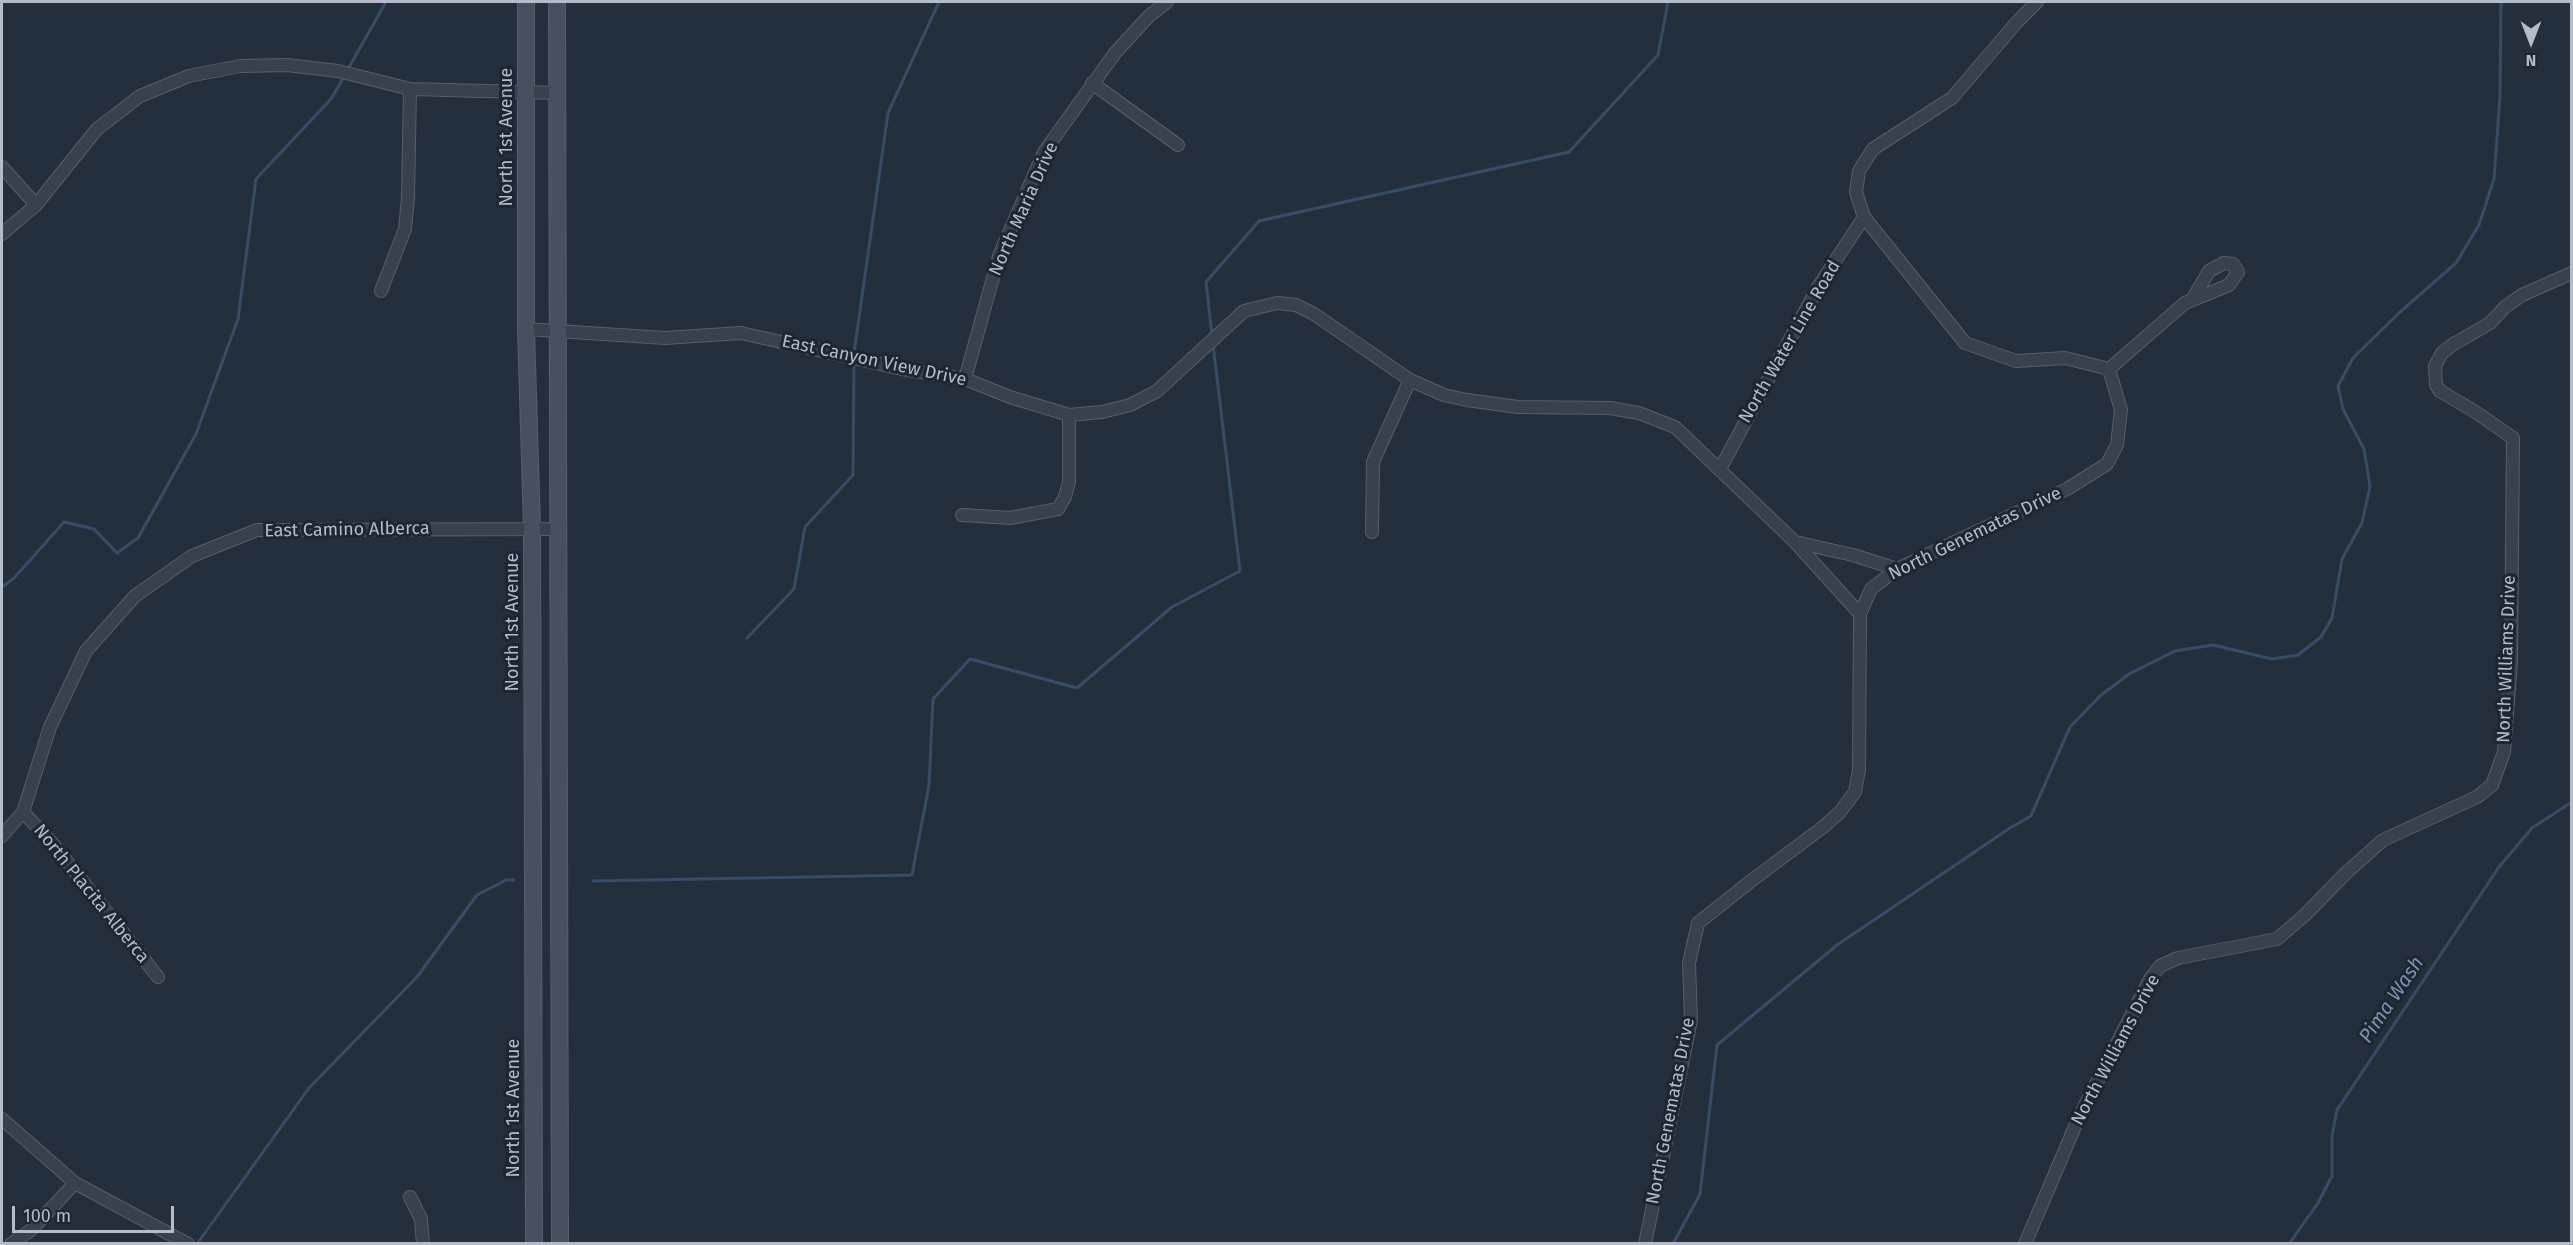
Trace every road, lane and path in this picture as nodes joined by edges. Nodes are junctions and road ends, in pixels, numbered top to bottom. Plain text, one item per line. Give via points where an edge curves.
1 (526, 2) edge
2 (557, 2) edge
3 (1167, 2) edge
4 (2037, 2) edge
5 (1092, 83) junction
6 (410, 88) junction
7 (528, 93) junction
8 (558, 93) junction
9 (1178, 145) dead end
10 (2, 167) edge
11 (36, 205) junction
12 (1864, 217) junction
13 (2, 234) edge
14 (2571, 273) edge
15 (381, 291) dead end
16 (2192, 300) dead end
17 (526, 329) junction
18 (558, 329) junction
19 (2109, 369) junction
20 (965, 379) junction
21 (1410, 380) junction
22 (1068, 415) junction
23 (1720, 469) junction
24 (962, 515) dead end
25 (532, 528) junction
26 (559, 529) junction
27 (1372, 532) dead end
28 (1795, 542) junction
29 (1897, 569) junction
30 (1860, 615) junction
31 (23, 812) junction
32 (2, 836) edge
33 (158, 976) dead end
34 (2, 1119) edge
35 (75, 1183) junction
36 (410, 1197) dead end
37 (11, 1244) edge
38 (188, 1244) edge
39 (423, 1244) edge
40 (534, 1244) edge
41 (560, 1244) edge
42 (1645, 1244) edge
43 (2025, 1244) edge

1 - 7 main road, North 1st Avenue
2 - 8 main road
3 - 5 street, North Maria Drive via 1149,16
4 - 12 street via 1952,98 1873,149 1860,171 1856,192
5 - 9 street
5 - 20 street, North Maria Drive via 1044,153 999,256
6 - 7 street
6 - 11 street via 338,71 287,65 240,66 189,76 140,96 97,129
6 - 15 street via 405,229
7 - 8 street
7 - 17 main road, North 1st Avenue
8 - 18 main road
10 - 11 street
11 - 13 street
12 - 19 street via 1965,343 2016,361 2065,358
12 - 23 street, North Water Line Road via 1818,287
14 - 43 street, North Williams Drive via 2522,295 2490,322 2442,353 2435,366 2440,391 2513,438 2511,662 2504,752 2492,785 2477,797 2383,840 2277,939 2178,958 2160,966 2079,1117
16 - 19 street
17 - 18 street, East Canyon View Drive
17 - 25 main road, North 1st Avenue
18 - 20 street, East Canyon View Drive via 665,338 741,333
18 - 26 main road
19 - 29 street, North Genematas Drive via 2121,410 2117,445 2107,464 2067,489
20 - 22 street, East Canyon View Drive
21 - 22 street, East Canyon View Drive via 1314,314 1296,304 1276,303 1244,311 1157,391 1130,405
21 - 23 street, East Canyon View Drive via 1467,400 1518,407 1610,408 1639,413 1675,427
21 - 27 street via 1373,462
22 - 24 street via 1069,482 1058,509 1010,518
23 - 28 street, East Canyon View Drive
25 - 26 street, East Camino Alberca
25 - 31 street, East Camino Alberca via 257,530 192,556 135,596 86,651 50,727
25 - 40 main road, North 1st Avenue
26 - 41 main road
28 - 29 street
28 - 30 street, East Canyon View Drive
29 - 30 street, North Genematas Drive via 1871,589
30 - 42 street, North Genematas Drive via 1859,771 1855,792 1822,828 1698,923 1689,963 1691,1020
31 - 32 street, East Camino Alberca
31 - 33 street, North Placita Alberca
34 - 35 street
35 - 37 street via 31,1230
35 - 38 street
36 - 39 street via 421,1219

